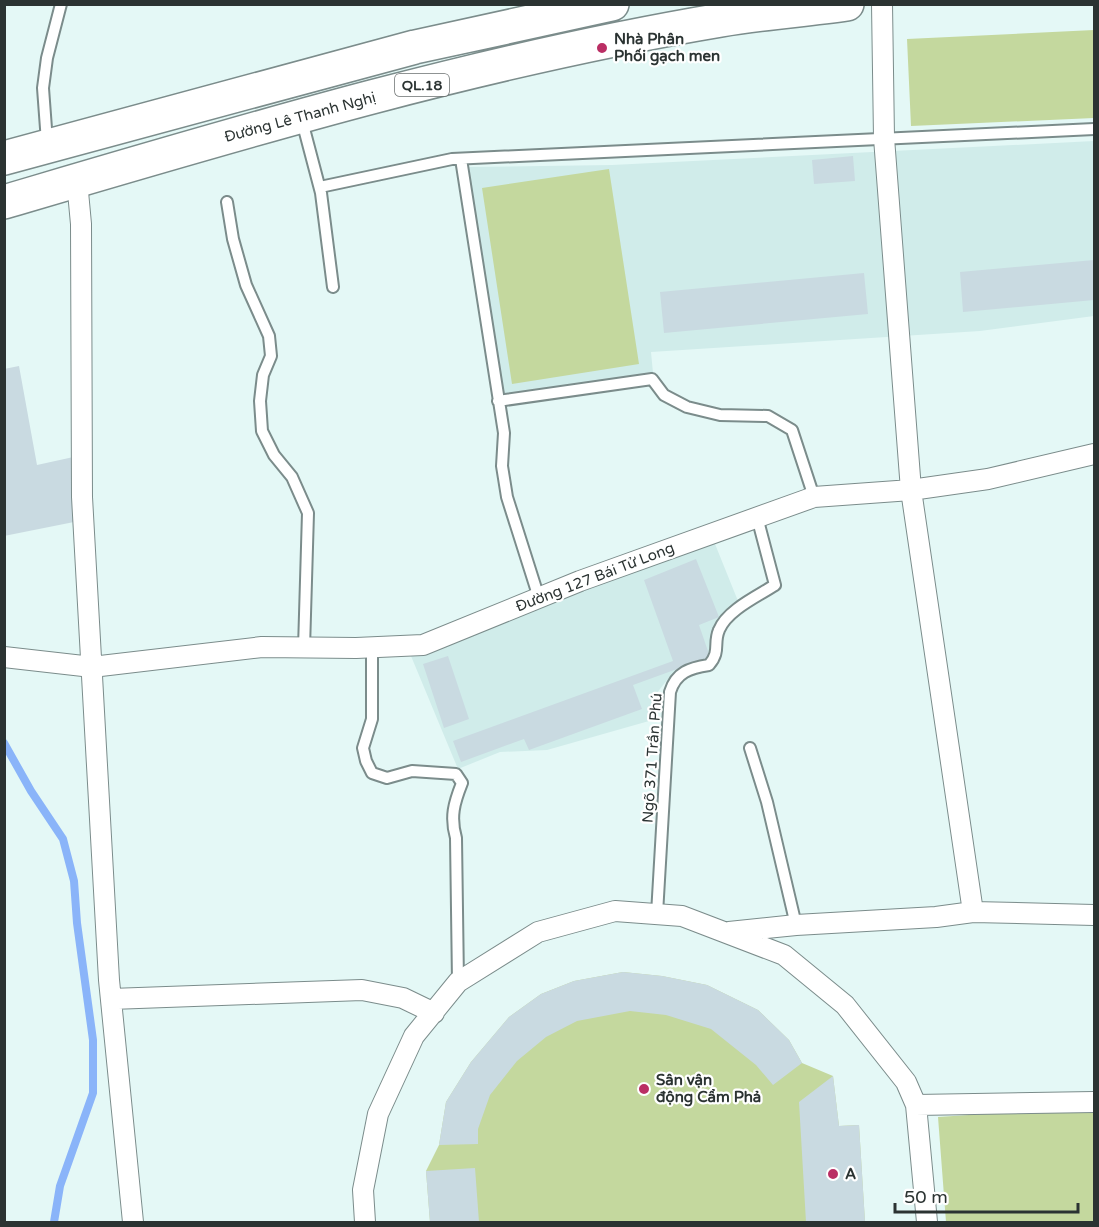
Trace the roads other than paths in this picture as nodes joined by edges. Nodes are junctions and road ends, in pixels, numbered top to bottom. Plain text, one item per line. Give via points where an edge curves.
1 (61, 4) edge
2 (612, 4) edge
3 (847, 4) edge
4 (882, 4) edge
5 (300, 115) junction
6 (1095, 129) edge
7 (884, 138) junction
8 (47, 146) junction
9 (4, 158) edge
10 (461, 159) junction
11 (77, 181) junction
12 (320, 187) junction
13 (4, 202) edge
14 (227, 202) dead end
15 (333, 287) dead end
16 (498, 401) junction
17 (1095, 454) edge
18 (911, 490) junction
19 (814, 497) junction
20 (757, 517) junction
21 (539, 598) junction
22 (372, 647) junction
23 (303, 648) junction
24 (4, 657) edge
25 (92, 667) junction
26 (750, 748) dead end
27 (973, 912) junction
28 (657, 914) junction
29 (1095, 915) edge
30 (796, 925) junction
31 (726, 933) junction
32 (458, 982) junction
33 (111, 999) junction
34 (434, 1013) junction
35 (1095, 1102) edge
36 (916, 1105) junction
37 (133, 1222) edge
38 (365, 1222) edge
39 (927, 1222) edge

1 - 8 lane via 43,88
2 - 8 highway, QL.18 via 415,47
3 - 5 highway, Đường Lê Thanh Nghị / QL.18 via 722,20 552,53
4 - 7 street
5 - 11 highway, Đường Lê Thanh Nghị / QL.18
5 - 12 lane
6 - 7 lane
7 - 10 lane
7 - 18 street
8 - 9 highway, QL.18
10 - 12 lane
10 - 16 lane
11 - 13 highway, Đường Lê Thanh Nghị / QL.18
11 - 25 street via 81,224 82,497
12 - 15 lane
14 - 23 lane via 246,285 269,336 271,356 263,375 260,401 262,431 308,513
16 - 19 lane via 652,379 664,395 687,407 720,415 768,417 792,430
16 - 21 lane via 504,433 501,466 507,497
17 - 18 street, Đường 127 Bái Tử Long via 988,479
18 - 19 street, Đường 127 Bái Tử Long
18 - 27 street
19 - 20 street, Đường 127 Bái Tử Long
20 - 21 street, Đường 127 Bái Tử Long
20 - 28 lane, Ngõ 371 Trần Phú via 775,585 731,615 719,629 717,656 709,665 689,668 674,680 670,692
21 - 22 street, Đường 127 Bái Tử Long via 423,645
22 - 23 street, Đường 127 Bái Tử Long
22 - 32 lane via 372,719 363,748 372,773 387,778 412,771 456,774 462,783 451,822 456,838
23 - 25 street, Đường 127 Bái Tử Long via 262,647
24 - 25 street, Đường 127 Bái Tử Long
25 - 33 street
26 - 30 lane
27 - 29 street
27 - 30 street
28 - 31 street via 682,916
28 - 32 street via 615,911 538,932
30 - 31 street
31 - 36 street via 784,955 845,1005 906,1082
32 - 34 street
33 - 34 street via 362,990 403,998
33 - 37 street
34 - 38 street via 414,1036 378,1114 363,1191
35 - 36 street
36 - 39 street

